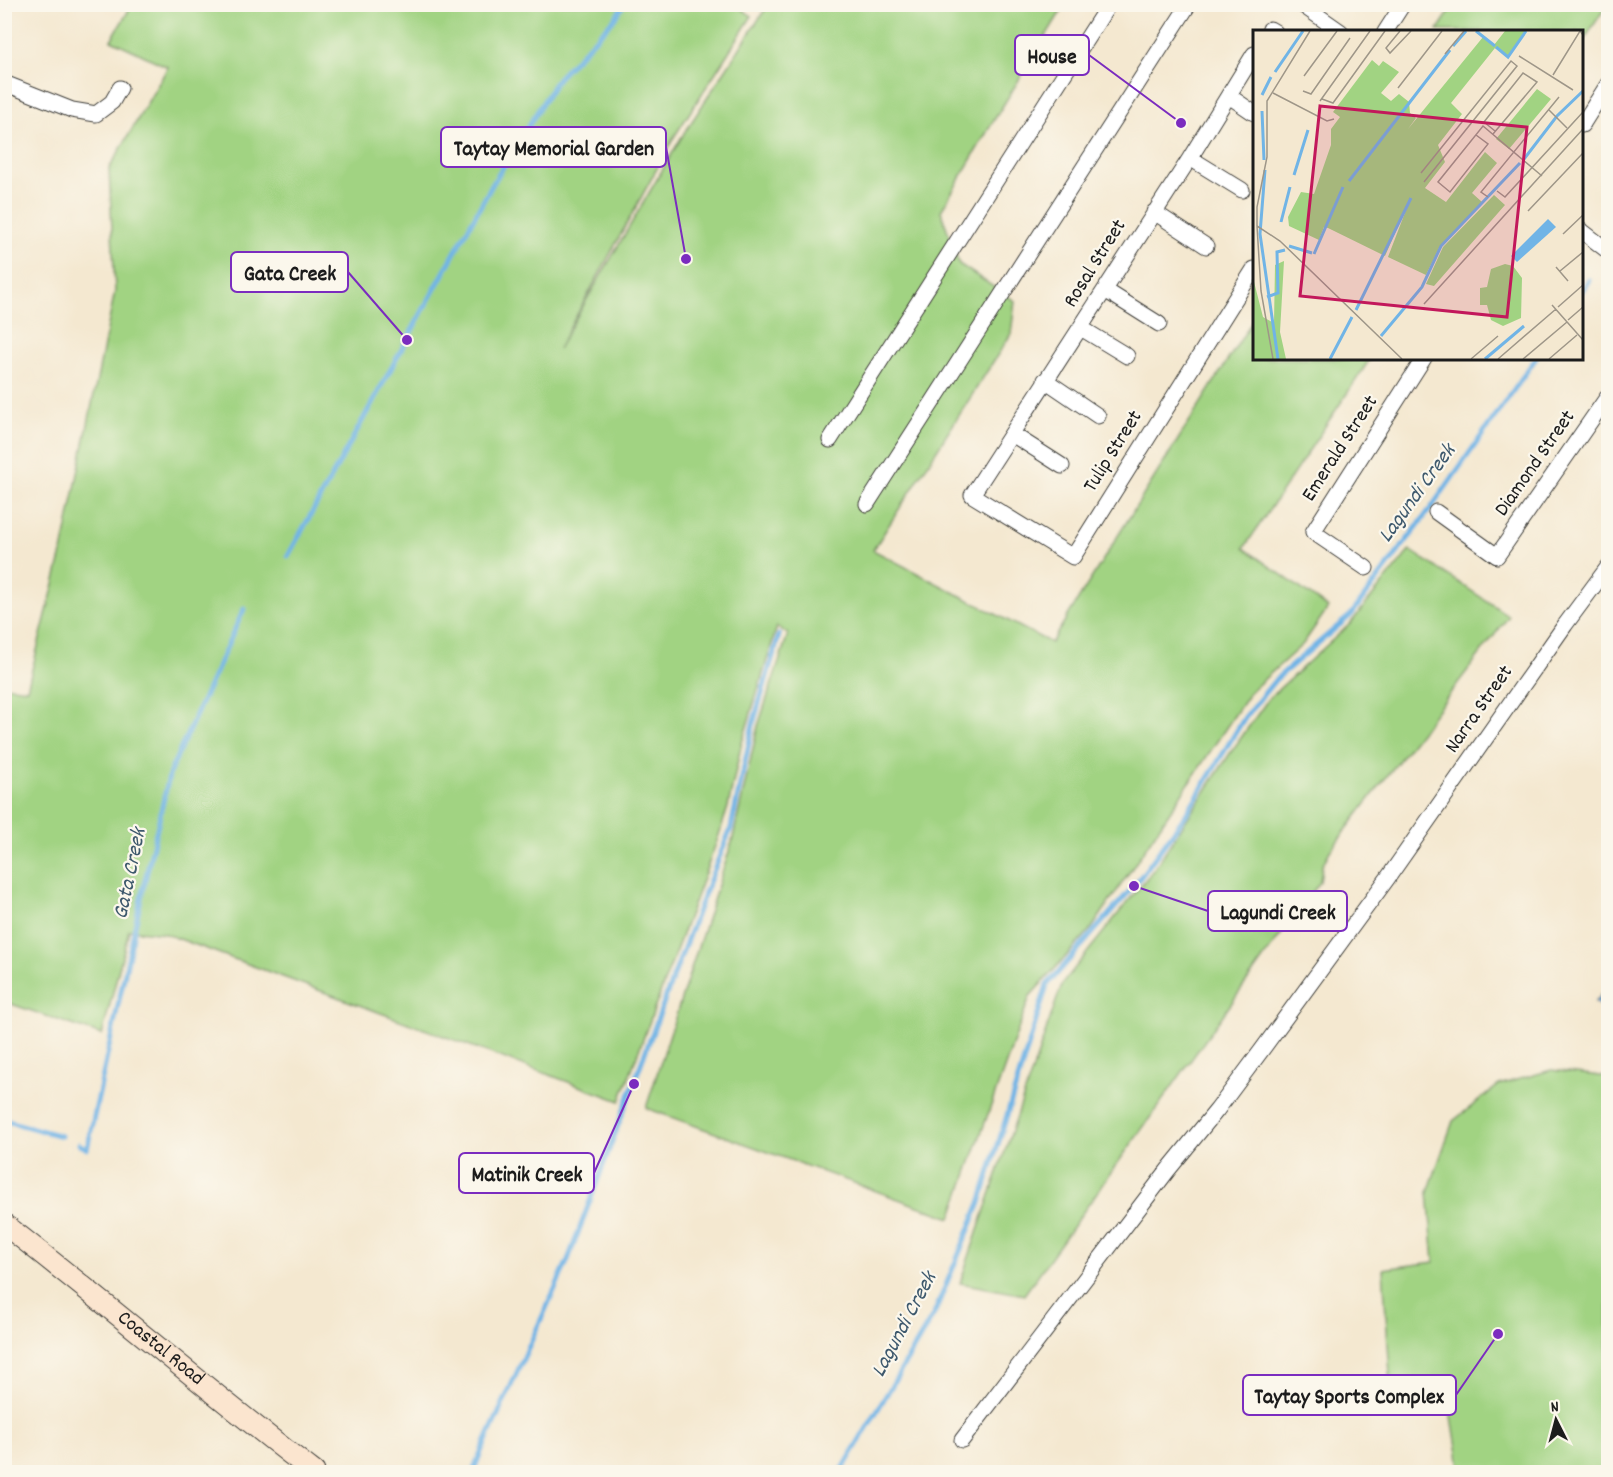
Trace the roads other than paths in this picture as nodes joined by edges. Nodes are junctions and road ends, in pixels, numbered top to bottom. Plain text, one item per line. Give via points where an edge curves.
1 (1109, 4) edge
2 (1189, 4) edge
3 (1301, 4) edge
4 (1403, 4) edge
5 (1338, 30) edge
6 (1386, 30) edge
7 (1253, 56) edge
8 (4, 83) edge
9 (1608, 84) edge
10 (120, 88) dead end
11 (1229, 96) junction
12 (1253, 111) edge
13 (1583, 121) edge
14 (1190, 158) junction
15 (1242, 190) dead end
16 (1154, 212) junction
17 (1583, 232) edge
18 (1206, 246) dead end
19 (1608, 251) edge
20 (1253, 270) edge
21 (1105, 290) junction
22 (1159, 324) dead end
23 (1081, 328) junction
24 (1127, 357) dead end
25 (1423, 360) edge
26 (1045, 380) junction
27 (1608, 396) edge
28 (1098, 416) dead end
29 (1012, 434) junction
30 (830, 440) dead end
31 (1062, 466) dead end
32 (972, 495) joint
33 (867, 504) dead end
34 (1436, 512) dead end
35 (1608, 567) edge
36 (1366, 568) dead end
37 (4, 1224) edge
38 (962, 1440) dead end
39 (314, 1473) edge

1 - 30 street
2 - 33 street
3 - 5 street
4 - 6 street
7 - 11 street, Rosal Street
8 - 10 street via 72,110 96,114 112,102
9 - 13 street
11 - 12 street
11 - 14 street, Rosal Street
14 - 15 street
14 - 16 street, Rosal Street
16 - 18 street
16 - 21 street, Rosal Street
17 - 19 street
20 - 32 street, Tulip Street via 1073,557
21 - 22 street
21 - 23 street, Rosal Street
23 - 24 street
23 - 26 street, Rosal Street
25 - 36 street, Emerald Street via 1313,532
26 - 28 street
26 - 29 street, Rosal Street
27 - 34 street, Diamond Street via 1497,556
29 - 31 street
29 - 32 street, Rosal Street
35 - 38 street, Narra Street via 1217,1110
37 - 39 main road, Coastal Road

